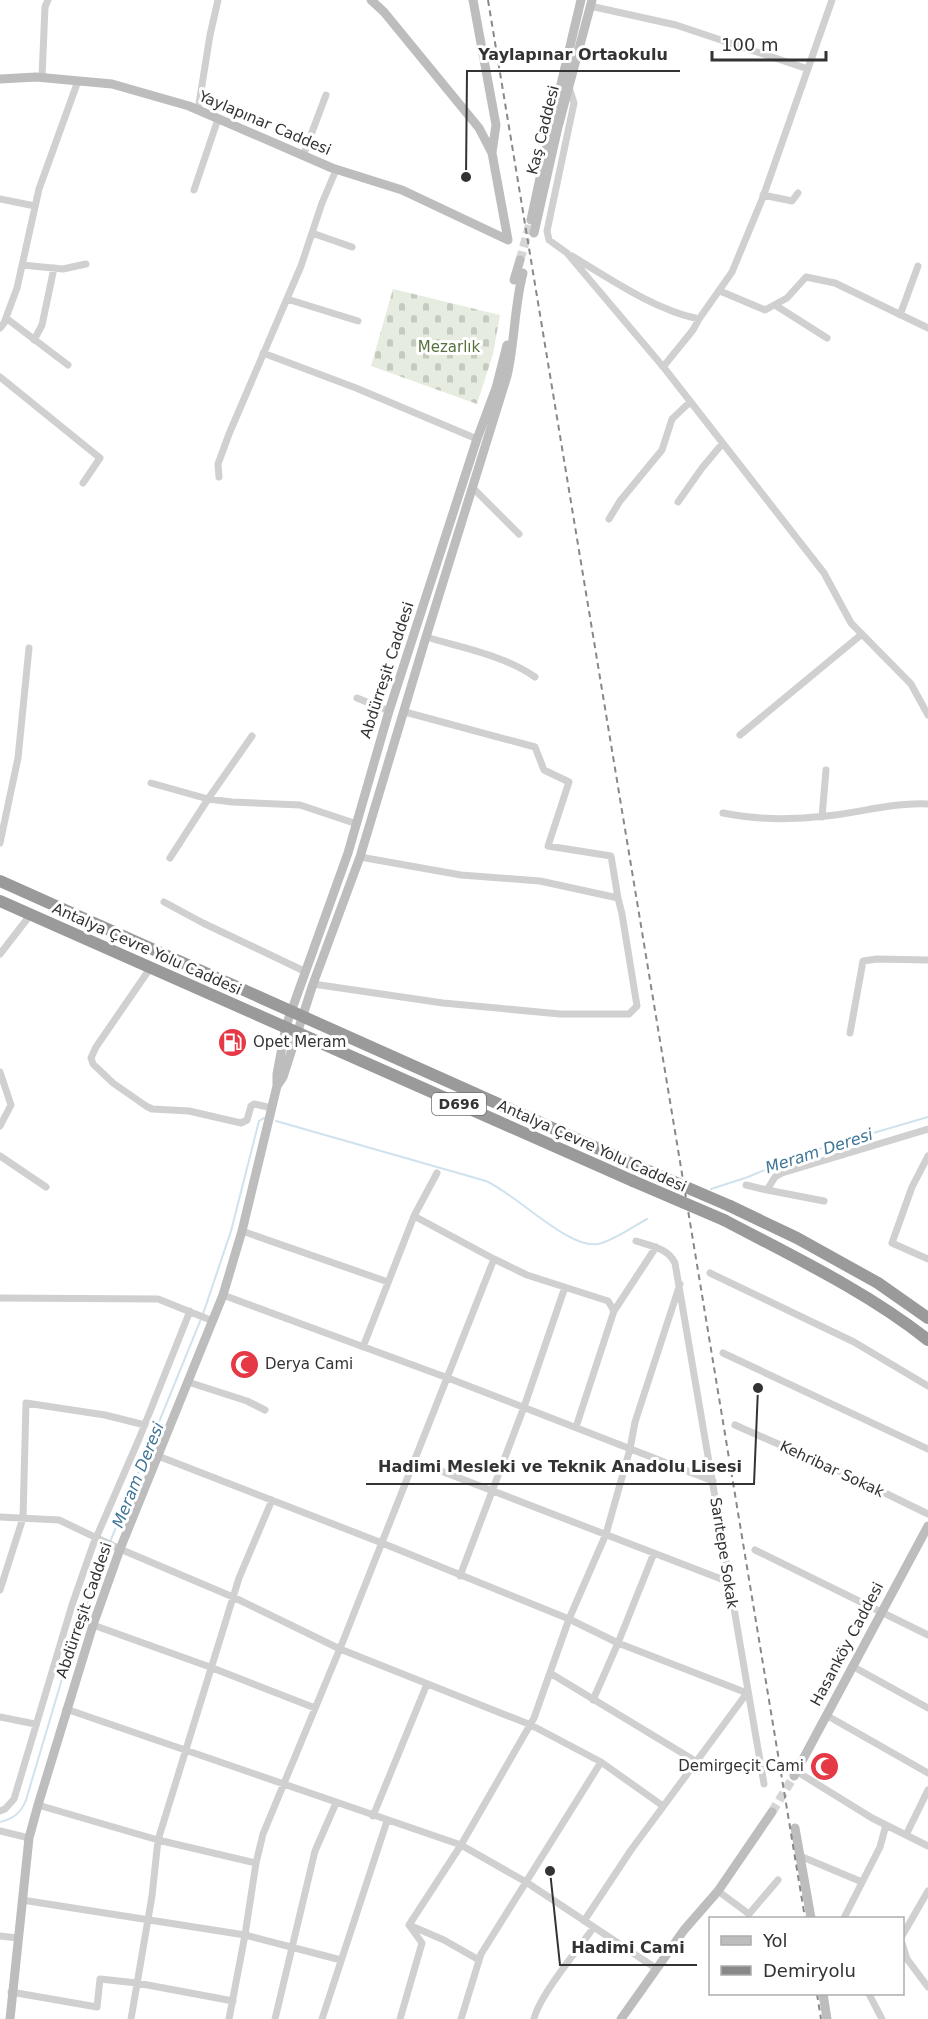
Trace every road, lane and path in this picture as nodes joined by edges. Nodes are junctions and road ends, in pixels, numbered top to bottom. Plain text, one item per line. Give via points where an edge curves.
1 (48, 0) edge
2 (218, 0) edge
3 (371, 0) edge
4 (473, 0) edge
5 (581, 0) edge
6 (832, 0) edge
7 (591, 3) edge
8 (808, 69) junction
9 (42, 77) junction
10 (0, 79) edge
11 (78, 81) junction
12 (568, 87) junction
13 (326, 94) dead end
14 (198, 110) junction
15 (218, 119) junction
16 (492, 152) junction
17 (303, 156) junction
18 (336, 170) junction
19 (194, 190) dead end
20 (798, 193) dead end
21 (764, 195) junction
22 (0, 199) edge
23 (35, 206) junction
24 (531, 220) tunnel mouth
25 (312, 233) junction
26 (534, 233) tunnel mouth
27 (352, 247) dead end
28 (567, 253) junction
29 (520, 260) tunnel mouth
30 (86, 264) dead end
31 (22, 265) junction
32 (918, 266) dead end
33 (54, 268) junction
34 (523, 273) tunnel mouth
35 (720, 291) junction
36 (287, 299) junction
37 (775, 305) junction
38 (900, 315) junction
39 (6, 318) junction
40 (699, 319) junction
41 (358, 321) dead end
42 (0, 328) edge
43 (928, 328) edge
44 (827, 338) dead end
45 (34, 340) junction
46 (263, 353) junction
47 (68, 365) dead end
48 (663, 367) junction
49 (0, 377) edge
50 (690, 402) junction
51 (477, 439) junction
52 (722, 444) junction
53 (219, 477) dead end
54 (83, 483) dead end
55 (472, 487) junction
56 (678, 502) dead end
57 (609, 519) dead end
58 (519, 534) dead end
59 (862, 634) junction
60 (426, 637) junction
61 (29, 648) dead end
62 (535, 677) dead end
63 (357, 698) dead end
64 (389, 711) junction
65 (405, 712) junction
66 (928, 715) edge
67 (740, 735) dead end
68 (252, 736) dead end
69 (826, 770) dead end
70 (151, 783) dead end
71 (208, 799) junction
72 (928, 804) edge
73 (723, 813) dead end
74 (822, 817) junction
75 (357, 824) junction
76 (0, 843) edge
77 (360, 857) junction
78 (170, 858) dead end
79 (0, 881) edge
80 (618, 898) junction
81 (0, 901) edge
82 (164, 902) dead end
83 (31, 914) junction
84 (0, 954) edge
85 (928, 960) edge
86 (151, 967) junction
87 (304, 971) junction
88 (313, 984) junction
89 (296, 1015) junction
90 (292, 1029) junction
91 (850, 1033) dead end
92 (0, 1072) edge
93 (272, 1108) junction
94 (0, 1126) edge
95 (928, 1129) edge
96 (0, 1156) edge
97 (928, 1156) edge
98 (436, 1173) dead end
99 (746, 1185) dead end
100 (46, 1187) dead end
101 (767, 1190) junction
102 (824, 1202) dead end
103 (414, 1216) junction
104 (242, 1231) junction
105 (636, 1241) dead end
106 (656, 1247) junction
107 (494, 1259) junction
108 (928, 1259) edge
109 (710, 1273) dead end
110 (388, 1282) junction
111 (680, 1284) junction
112 (565, 1287) junction
113 (223, 1295) junction
114 (0, 1298) edge
115 (614, 1311) junction
116 (193, 1313) junction
117 (928, 1318) edge
118 (210, 1319) junction
119 (928, 1340) edge
120 (363, 1347) junction
121 (723, 1353) dead end
122 (448, 1378) junction
123 (188, 1382) junction
124 (928, 1386) edge
125 (524, 1407) junction
126 (265, 1410) dead end
127 (145, 1425) junction
128 (735, 1425) dead end
129 (576, 1427) junction
130 (630, 1449) junction
131 (928, 1449) edge
132 (159, 1456) junction
133 (415, 1461) junction
134 (713, 1481) junction
135 (492, 1491) junction
136 (272, 1500) junction
137 (928, 1514) edge
138 (0, 1517) edge
139 (23, 1518) junction
140 (928, 1526) edge
141 (606, 1534) junction
142 (97, 1538) junction
143 (382, 1543) junction
144 (118, 1548) junction
145 (755, 1550) dead end
146 (654, 1553) junction
147 (460, 1576) junction
148 (2, 1580) edge
149 (729, 1582) junction
150 (0, 1590) edge
151 (233, 1597) junction
152 (880, 1613) junction
153 (569, 1619) junction
154 (93, 1625) junction
155 (928, 1635) edge
156 (618, 1643) junction
157 (340, 1649) junction
158 (852, 1666) junction
159 (210, 1667) junction
160 (550, 1672) junction
161 (427, 1684) junction
162 (747, 1693) junction
163 (592, 1700) junction
164 (315, 1708) junction
165 (928, 1708) edge
166 (66, 1709) junction
167 (826, 1715) junction
168 (0, 1718) edge
169 (35, 1724) junction
170 (531, 1725) junction
171 (185, 1750) junction
172 (601, 1762) junction
173 (697, 1762) junction
174 (795, 1773) joint
175 (928, 1773) edge
176 (764, 1784) dead end
177 (283, 1785) junction
178 (928, 1790) edge
179 (336, 1803) junction
180 (38, 1804) junction
181 (663, 1806) junction
182 (0, 1811) edge
183 (772, 1812) tunnel mouth
184 (373, 1816) junction
185 (387, 1821) junction
186 (886, 1825) junction
187 (795, 1828) dead end
188 (0, 1831) edge
189 (906, 1835) junction
190 (29, 1838) junction
191 (158, 1840) junction
192 (460, 1845) junction
193 (928, 1846) edge
194 (800, 1856) junction
195 (256, 1863) junction
196 (778, 1880) dead end
197 (526, 1882) junction
198 (862, 1882) junction
199 (718, 1891) junction
200 (928, 1891) edge
201 (22, 1900) junction
202 (811, 1917) edge
203 (844, 1917) edge
204 (148, 1918) junction
205 (584, 1921) junction
206 (409, 1925) junction
207 (594, 1927) junction
208 (904, 1934) edge
209 (245, 1935) junction
210 (0, 1936) edge
211 (18, 1938) junction
212 (293, 1947) junction
213 (904, 1947) edge
214 (341, 1960) junction
215 (479, 1960) junction
216 (657, 1969) junction
217 (137, 1983) junction
218 (928, 1987) edge
219 (11, 1992) junction
220 (823, 1995) edge
221 (870, 1995) edge
222 (233, 2001) junction
223 (10, 2019) edge
224 (131, 2019) edge
225 (229, 2019) edge
226 (275, 2019) edge
227 (322, 2019) edge
228 (400, 2019) edge
229 (461, 2019) edge
230 (534, 2019) edge
231 (621, 2019) edge
232 (827, 2019) edge
233 (882, 2019) edge

1 - 9 street
2 - 14 street
3 - 16 main road via 478,128
4 - 16 main road via 496,125
5 - 24 main road, Kaş Caddesi
6 - 8 street
7 - 8 street via 676,25
7 - 12 main road, Kaş Caddesi
8 - 21 street
9 - 10 main road, Yaylapınar Caddesi
9 - 11 main road, Yaylapınar Caddesi
11 - 14 main road, Yaylapınar Caddesi via 112,84
11 - 23 street
12 - 26 main road, Kaş Caddesi
12 - 28 street via 574,102 547,231 549,240
13 - 17 street
14 - 15 main road, Yaylapınar Caddesi
15 - 17 main road, Yaylapınar Caddesi
15 - 19 street
16 - 18 main road, Yaylapınar Caddesi via 508,240 402,190
17 - 18 main road, Yaylapınar Caddesi
18 - 25 street
20 - 21 street via 792,201
21 - 35 street
22 - 23 street
23 - 31 street
25 - 27 street
25 - 36 street
28 - 40 street via 658,304
28 - 48 street
29 - 51 main road, Abdürreşit Caddesi via 504,363
30 - 33 street
31 - 33 street
31 - 39 street
32 - 38 street
33 - 45 street via 42,325
34 - 55 main road, Abdürreşit Caddesi via 510,367
35 - 37 street via 765,310
35 - 40 street
36 - 41 street
36 - 46 street
37 - 38 street via 806,278 835,283
37 - 44 street
38 - 43 street
39 - 42 street
39 - 45 street
40 - 48 street
45 - 47 street
46 - 51 street
46 - 53 street via 218,464
48 - 50 street
49 - 54 street via 100,458
50 - 52 street
50 - 57 street via 672,419 662,450
51 - 64 main road, Abdürreşit Caddesi
52 - 56 street
52 - 59 street via 824,573 851,623
55 - 58 street
55 - 60 main road, Abdürreşit Caddesi
59 - 66 street via 911,684
59 - 67 street
60 - 62 street via 498,657
60 - 65 main road, Abdürreşit Caddesi
61 - 76 street via 18,758
63 - 64 street
64 - 75 main road, Abdürreşit Caddesi
65 - 77 main road, Abdürreşit Caddesi
65 - 80 street via 535,747 544,770 569,782 548,846 611,856
68 - 71 street
69 - 74 street
70 - 71 street
71 - 75 street via 300,805
71 - 78 street
72 - 74 street
73 - 74 street via 758,819
75 - 87 main road, Abdürreşit Caddesi
77 - 80 street via 461,875 540,881
77 - 88 main road, Abdürreşit Caddesi
79 - 89 highway, Antalya Çevre Yolu Caddesi / D696
80 - 88 street via 637,1006 628,1014 560,1014 443,1003
81 - 83 highway, Antalya Çevre Yolu Caddesi / D696
82 - 87 street
83 - 84 street
83 - 86 highway, Antalya Çevre Yolu Caddesi / D696
85 - 91 street via 862,961
86 - 90 highway, Antalya Çevre Yolu Caddesi / D696
86 - 93 street via 96,1047 93,1064 112,1083 152,1109 189,1111 241,1123 247,1120 254,1104
87 - 89 main road, Abdürreşit Caddesi
88 - 89 main road, Abdürreşit Caddesi
89 - 90 main road, Abdürreşit Caddesi
89 - 117 highway, Antalya Çevre Yolu Caddesi / D696, bridge via 797,1238 868,1277
90 - 93 main road, Abdürreşit Caddesi via 277,1074
90 - 119 highway, Antalya Çevre Yolu Caddesi / D696, bridge via 724,1220 895,1315
92 - 94 street via 11,1105
93 - 104 main road, Abdürreşit Caddesi
95 - 101 street via 782,1173
96 - 100 street
97 - 108 street via 892,1243
98 - 103 street
99 - 101 street
101 - 102 street
103 - 107 street
103 - 110 street
104 - 110 street
104 - 113 main road, Abdürreşit Caddesi
105 - 106 street, Sarıtepe Sokak
106 - 111 street, Sarıtepe Sokak via 671,1255
106 - 115 street
107 - 112 street
107 - 122 street
109 - 124 street via 854,1342
110 - 120 street
111 - 130 street via 634,1422
111 - 134 street, Sarıtepe Sokak
112 - 115 street via 608,1301
112 - 125 street
113 - 118 main road, Abdürreşit Caddesi
113 - 120 street
114 - 116 street via 158,1299
115 - 129 street
116 - 118 street
116 - 127 street
118 - 123 main road, Abdürreşit Caddesi
120 - 122 street
121 - 131 street
122 - 125 street
122 - 133 street
123 - 126 street
123 - 132 main road, Abdürreşit Caddesi
125 - 129 street
125 - 135 street
127 - 139 street via 105,1414 26,1403
127 - 142 street
128 - 137 street, Kehribar Sokak
129 - 130 street
130 - 134 street
130 - 141 street
132 - 136 street
132 - 144 main road, Abdürreşit Caddesi
133 - 135 street
133 - 143 street
134 - 149 street, Sarıtepe Sokak
135 - 141 street
135 - 147 street
136 - 143 street
136 - 151 street
138 - 139 street
139 - 142 street via 59,1520
139 - 148 street
140 - 152 main road, Hasanköy Caddesi
141 - 146 street
141 - 153 street
142 - 144 street
142 - 169 street
143 - 147 street
143 - 157 street
144 - 151 street
144 - 154 main road, Abdürreşit Caddesi
145 - 152 street
146 - 149 street
146 - 156 street
147 - 153 street
148 - 150 street
149 - 162 street, Sarıtepe Sokak
151 - 157 street
151 - 159 street
152 - 155 street
152 - 158 main road, Hasanköy Caddesi
153 - 156 street
153 - 160 street
154 - 159 street
154 - 166 main road, Abdürreşit Caddesi
156 - 162 street
156 - 163 street
157 - 161 street
157 - 164 street
158 - 165 street
158 - 167 main road, Hasanköy Caddesi
159 - 164 street
159 - 171 street
160 - 163 street
160 - 170 street
161 - 170 street
161 - 184 street
162 - 173 street
162 - 176 street, Sarıtepe Sokak
163 - 173 street
164 - 177 street
166 - 171 street
166 - 180 main road, Abdürreşit Caddesi
167 - 174 main road, Hasanköy Caddesi
167 - 175 street
168 - 169 street
169 - 182 street via 14,1799
170 - 172 street
170 - 192 street
171 - 177 street
171 - 191 street
172 - 181 street
172 - 197 street
173 - 181 street
174 - 186 street
177 - 179 street
177 - 195 street
178 - 189 street
179 - 184 street
179 - 212 street via 315,1851
180 - 190 main road, Abdürreşit Caddesi
180 - 191 street
181 - 205 street
183 - 199 main road
184 - 185 street
185 - 192 street
185 - 214 street
186 - 189 street
186 - 198 street
187 - 194 main road
188 - 190 street
189 - 193 street
190 - 201 main road, Abdürreşit Caddesi
191 - 195 street
191 - 204 street
192 - 197 street
192 - 206 street
194 - 198 street
194 - 202 main road
195 - 209 street
196 - 199 street via 749,1914
197 - 205 street
197 - 215 street
198 - 203 street
199 - 216 main road
200 - 208 street
201 - 204 street
201 - 211 main road, Abdürreşit Caddesi
204 - 209 street
204 - 217 street
205 - 207 street
206 - 215 street
206 - 228 street via 422,1943
207 - 216 street
207 - 230 street
209 - 212 street
209 - 222 street
210 - 211 street
211 - 219 main road, Abdürreşit Caddesi
212 - 214 street
212 - 226 street
213 - 218 street via 907,1959
214 - 227 street
215 - 229 street
216 - 231 main road
217 - 219 street via 100,1978 97,2007
217 - 222 street
217 - 224 street
219 - 223 main road, Abdürreşit Caddesi
220 - 232 main road
221 - 233 street
222 - 225 street

